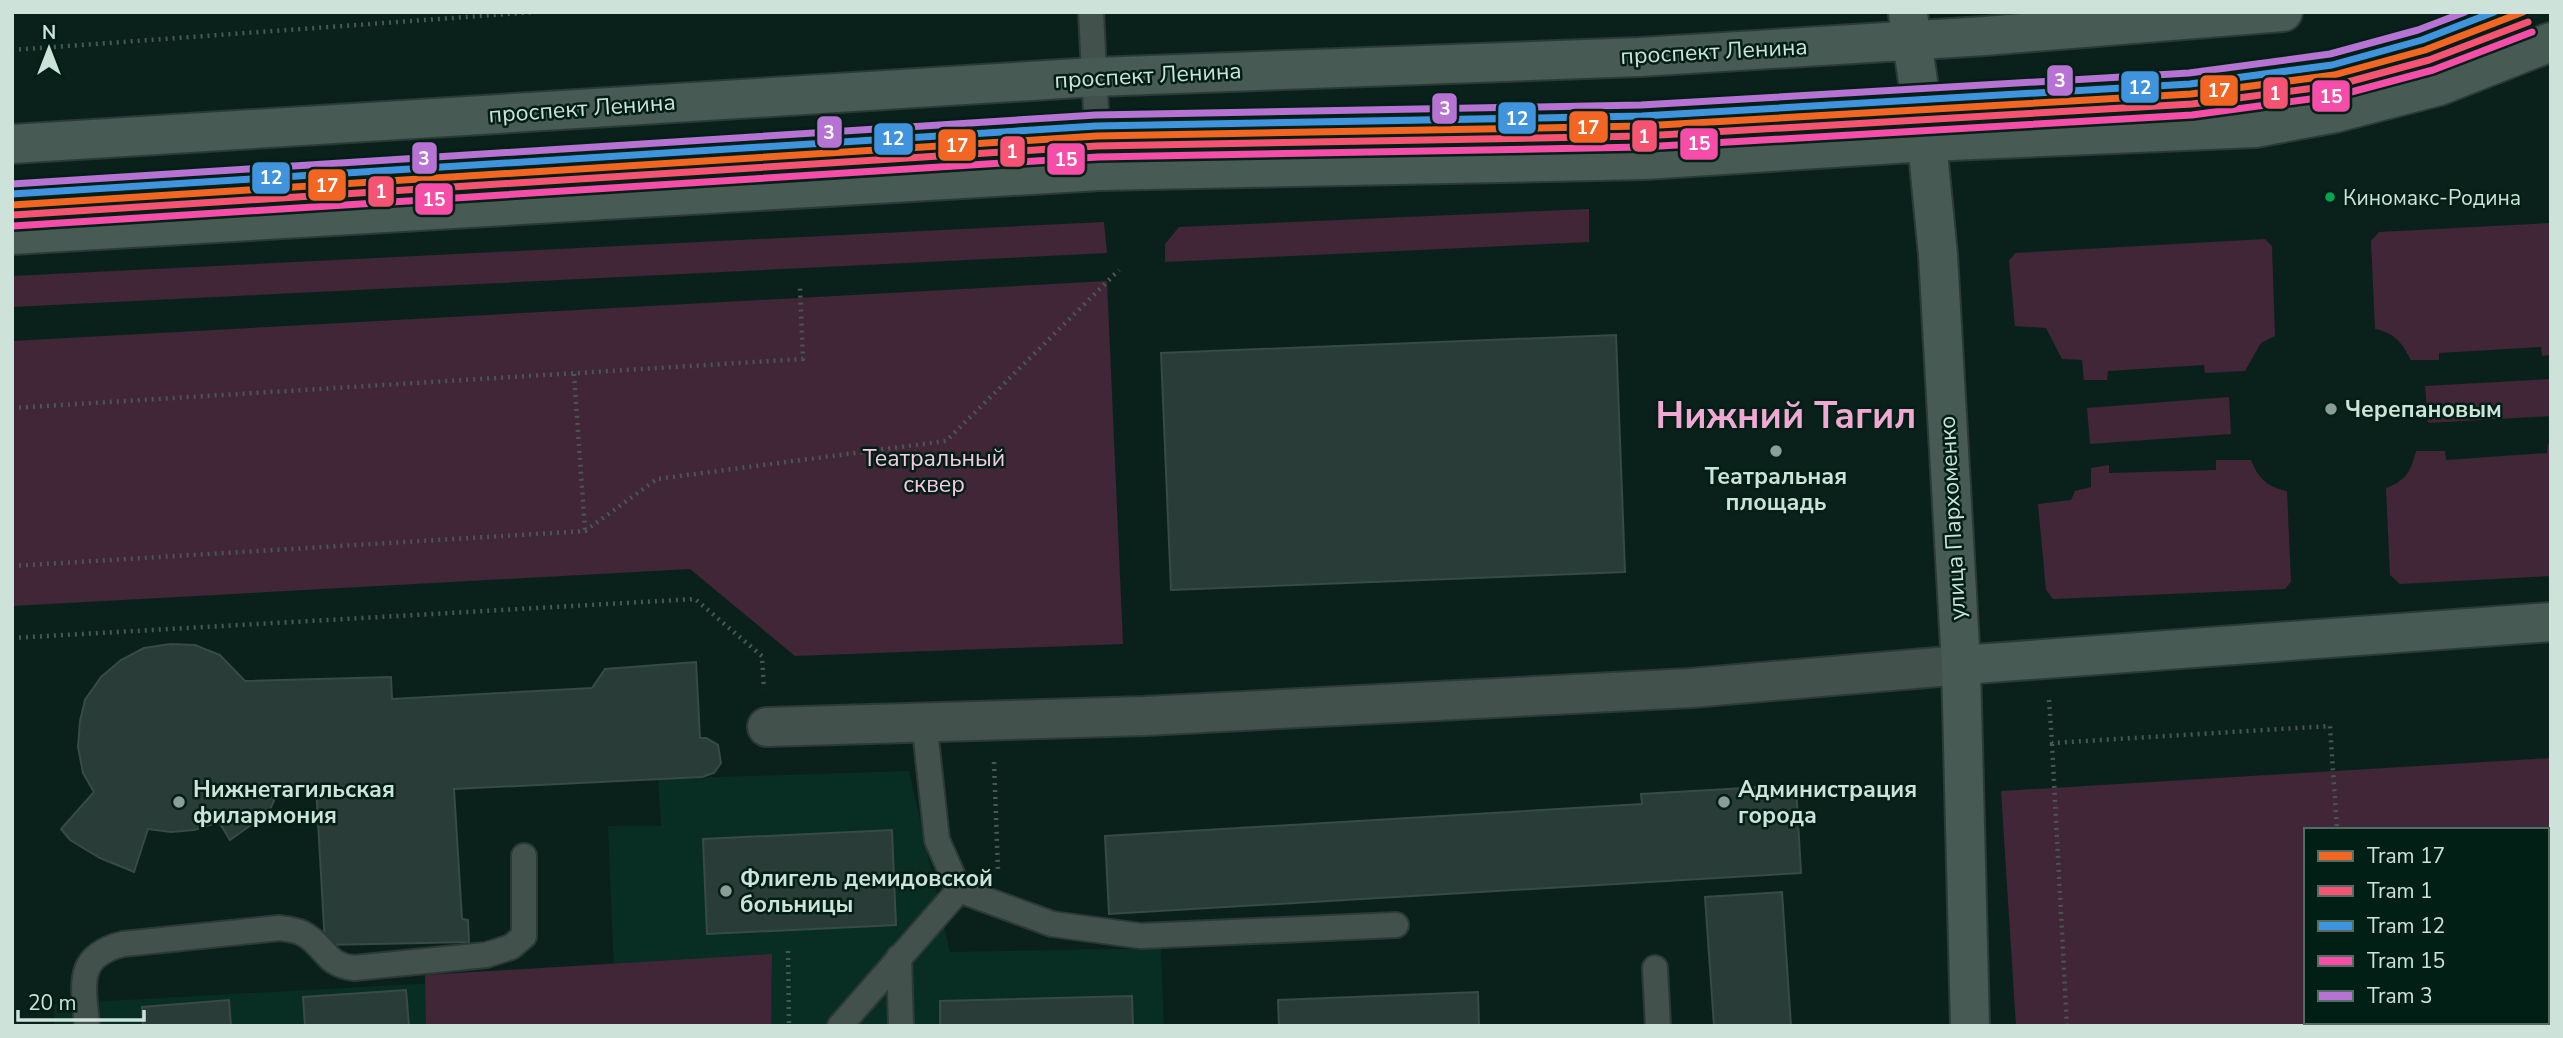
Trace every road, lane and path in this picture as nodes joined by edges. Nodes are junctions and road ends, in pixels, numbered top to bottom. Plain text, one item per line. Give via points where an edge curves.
1 (535, 12) edge
2 (1091, 12) edge
3 (2283, 12) edge
4 (1911, 25) edge
5 (2551, 43) edge
6 (12, 50) edge
7 (1095, 76) junction
8 (1927, 142) junction
9 (12, 144) edge
10 (1099, 171) junction
11 (12, 235) edge
12 (1119, 270) dead end
13 (800, 287) dead end
14 (574, 374) junction
15 (12, 408) edge
16 (585, 531) junction
17 (12, 566) edge
18 (2551, 622) edge
19 (12, 638) edge
20 (2046, 657) junction
21 (1961, 665) junction
22 (924, 721) junction
23 (767, 727) joint
24 (2052, 743) junction
25 (994, 762) dead end
26 (2337, 828) edge
27 (524, 856) dead end
28 (959, 890) junction
29 (1000, 906) junction
30 (1396, 925) dead end
31 (788, 951) dead end
32 (899, 957) junction
33 (1655, 968) dead end
34 (88, 1026) edge
35 (789, 1026) edge
36 (840, 1026) edge
37 (901, 1026) edge
38 (1658, 1026) edge
39 (1969, 1026) edge
40 (2067, 1026) edge

1 - 6 path
2 - 7 lane
3 - 4 main road, проспект Ленина
4 - 7 main road, проспект Ленина via 1640,57
4 - 8 main road, улица Пархоменко
5 - 8 main road via 2439,86 2255,128
7 - 9 main road, проспект Ленина
7 - 10 lane
8 - 10 main road via 1645,160
8 - 21 main road, улица Пархоменко via 1938,256
10 - 11 main road
12 - 16 path via 946,442 657,479
13 - 14 path via 803,359
14 - 15 path
14 - 16 path
16 - 17 path
18 - 20 main road
19 - 23 path via 695,599 762,656
20 - 21 main road
20 - 24 path
21 - 22 street via 1691,688 1145,716
21 - 39 main road, улица Пархоменко
22 - 23 street
22 - 28 lane via 937,840
24 - 26 path via 2330,726
24 - 40 path
25 - 29 path
27 - 34 lane via 524,936 511,947 486,955 354,968 338,966 300,932 279,928 123,944 92,958 83,976
28 - 29 lane
28 - 32 lane
29 - 30 lane via 1052,924 1141,936
31 - 35 path
32 - 36 lane
32 - 37 lane
33 - 38 lane

